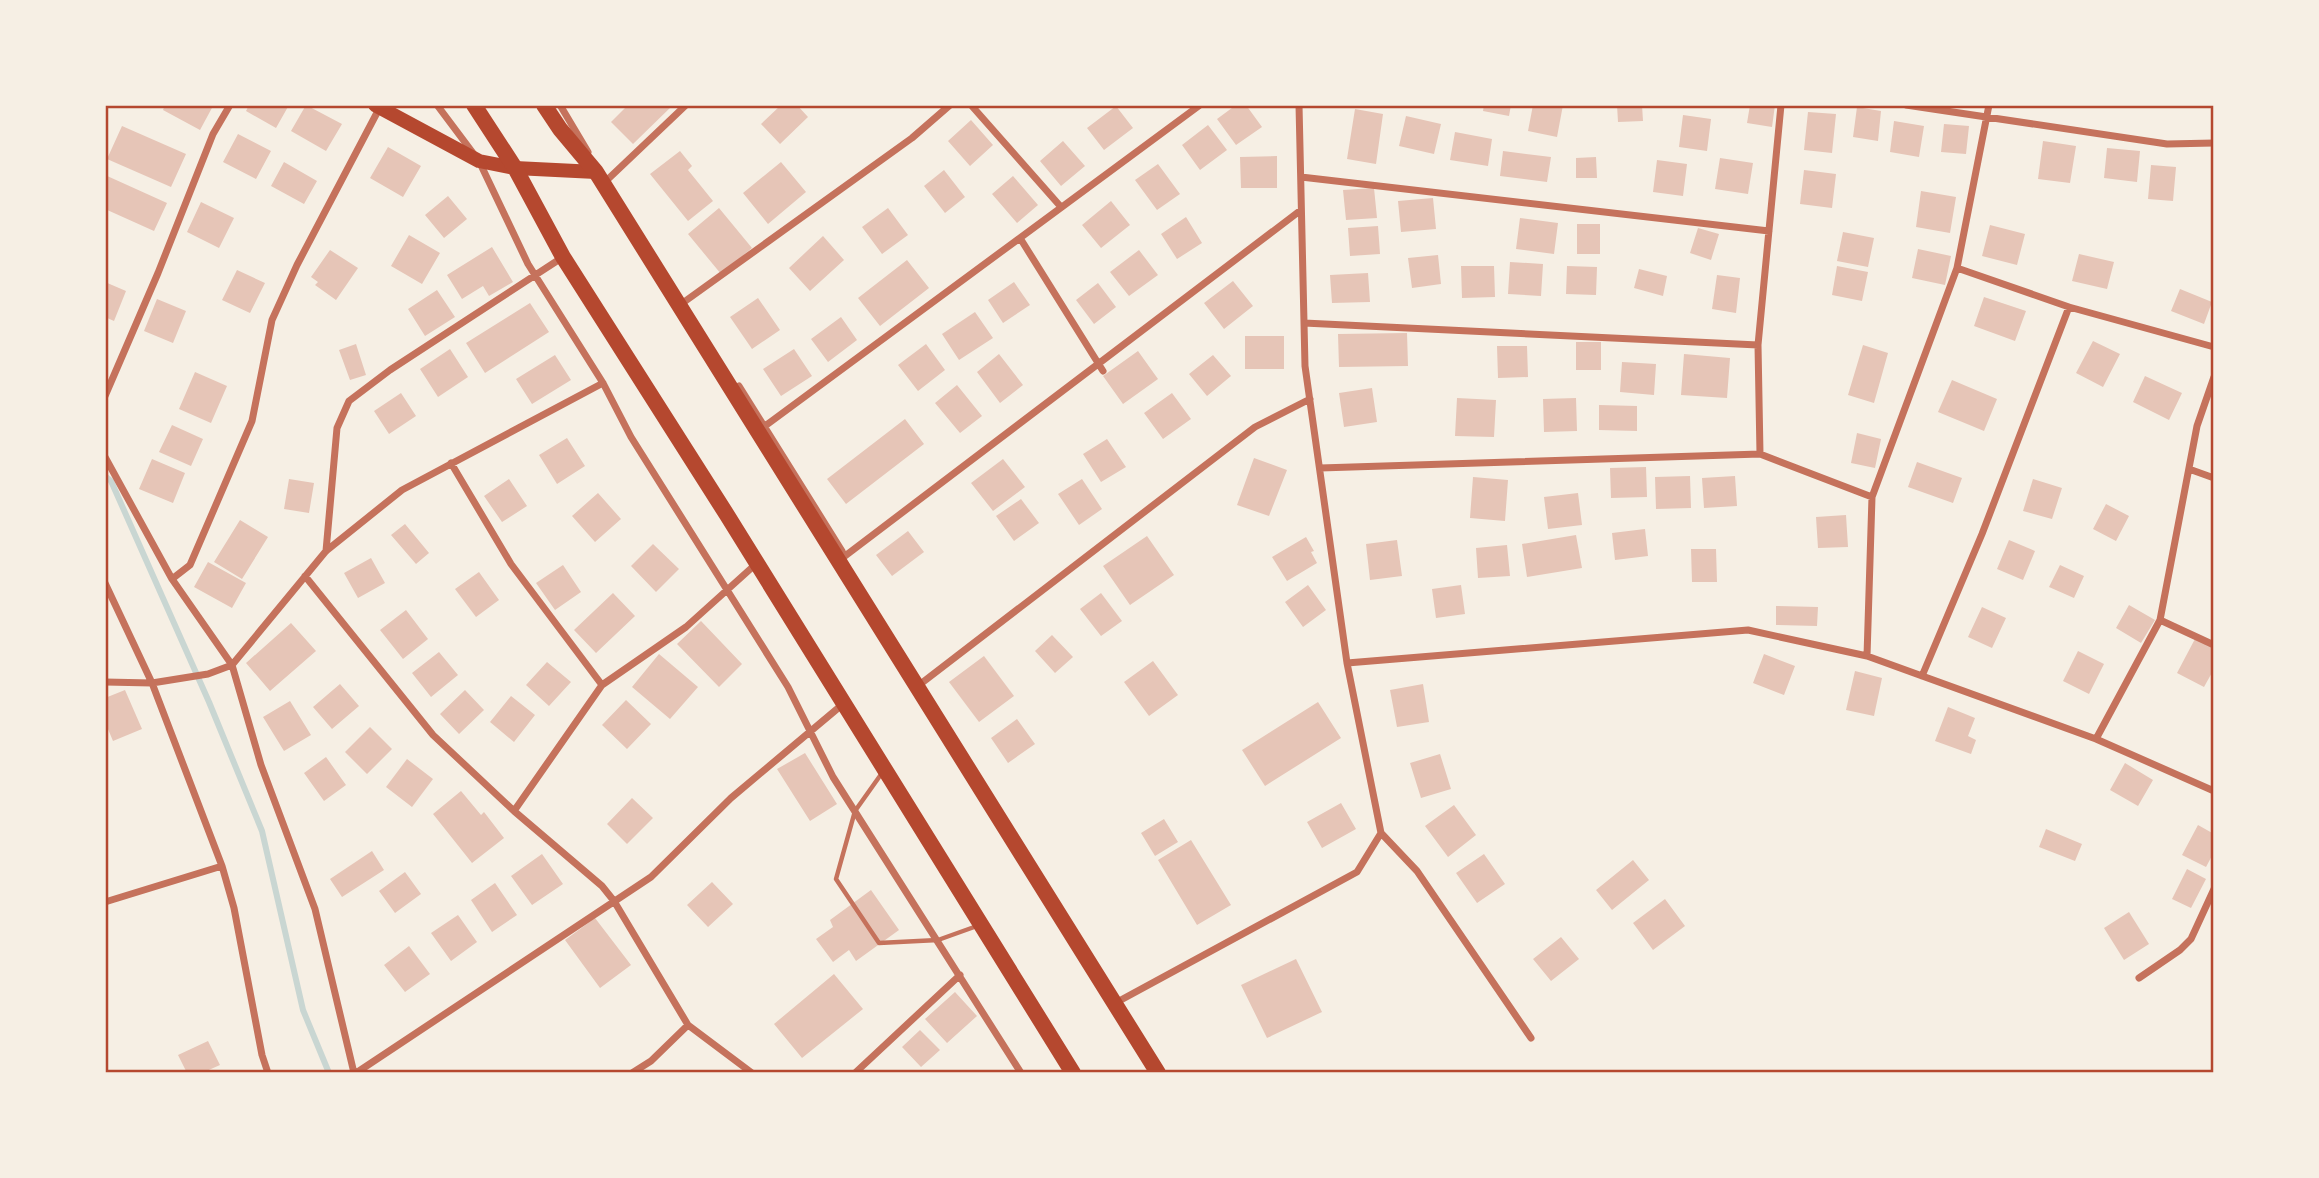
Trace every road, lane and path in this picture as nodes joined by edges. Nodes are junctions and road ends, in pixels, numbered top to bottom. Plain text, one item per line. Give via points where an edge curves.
1 (230, 105) edge
2 (438, 105) edge
3 (474, 105) edge
4 (549, 105) edge
5 (685, 105) edge
6 (950, 105) edge
7 (971, 105) edge
8 (1200, 105) edge
9 (1299, 105) edge
10 (1781, 105) edge
11 (1906, 105) edge
12 (1989, 105) edge
13 (379, 106) edge
14 (1988, 116) junction
15 (2214, 143) edge
16 (479, 161) junction
17 (515, 168) junction
18 (601, 177) junction
19 (1301, 177) junction
20 (1061, 207) junction
21 (1301, 210) junction
22 (1769, 231) junction
23 (1020, 238) junction
24 (564, 257) junction
25 (1957, 268) junction
26 (536, 275) junction
27 (684, 302) junction
28 (2069, 307) junction
29 (1304, 323) junction
30 (1758, 345) junction
31 (2214, 347) edge
32 (1101, 367) junction
33 (2214, 377) edge
34 (603, 383) junction
35 (105, 396) edge
36 (1310, 398) junction
37 (765, 426) junction
38 (1760, 454) junction
39 (105, 457) edge
40 (451, 463) junction
41 (1320, 468) junction
42 (2189, 469) junction
43 (2214, 478) edge
44 (1872, 497) junction
45 (326, 551) junction
46 (845, 556) junction
47 (757, 563) junction
48 (305, 576) junction
49 (172, 579) junction
50 (105, 583) edge
51 (727, 589) junction
52 (2161, 620) junction
53 (2214, 645) edge
54 (1867, 656) junction
55 (1348, 663) junction
56 (232, 665) junction
57 (1922, 676) junction
58 (105, 682) edge
59 (923, 682) junction
60 (152, 683) junction
61 (602, 685) junction
62 (844, 703) junction
63 (810, 731) junction
64 (2096, 739) junction
65 (885, 769) junction
66 (2214, 791) edge
67 (514, 811) junction
68 (855, 811) junction
69 (1381, 833) junction
70 (222, 866) junction
71 (2214, 889) edge
72 (614, 901) junction
73 (105, 902) edge
74 (981, 924) junction
75 (938, 940) junction
76 (960, 975) junction
77 (2139, 978) dead end
78 (1119, 1001) junction
79 (688, 1025) junction
80 (1531, 1038) dead end
81 (268, 1073) edge
82 (355, 1073) edge
83 (632, 1073) edge
84 (752, 1073) edge
85 (855, 1073) edge
86 (1021, 1073) edge
87 (1073, 1073) edge
88 (1158, 1073) edge
89 (1164, 1073) edge

1 - 35 street via 213,134
2 - 16 street
3 - 17 highway
4 - 18 highway via 559,129
5 - 18 street
6 - 27 street via 912,138
7 - 20 street
8 - 20 street
9 - 19 street
10 - 22 street
11 - 14 street
12 - 14 street
13 - 16 main road
13 - 49 street via 272,320 252,421 190,565
14 - 15 street via 2167,144
14 - 25 street
16 - 17 main road
16 - 26 street
17 - 18 main road
17 - 24 highway
18 - 27 street
18 - 88 highway
19 - 21 street
19 - 22 street
20 - 23 street
21 - 29 street
21 - 32 street
22 - 30 street
23 - 32 street
23 - 37 street
24 - 26 street
24 - 47 highway
25 - 28 street
25 - 44 street
26 - 34 street
26 - 45 street via 349,401 337,428
27 - 37 street
28 - 31 street
28 - 57 street
29 - 30 street
29 - 36 street
30 - 38 street
32 - 46 street
33 - 42 street via 2197,426
34 - 40 street
34 - 51 street via 631,437
36 - 41 street
36 - 59 street via 1255,428
37 - 46 street
38 - 41 street
38 - 44 street
39 - 49 street
40 - 45 street via 402,490
40 - 61 street via 511,564
41 - 55 street
42 - 43 street
42 - 52 street
44 - 54 street
45 - 48 street
46 - 59 street
47 - 51 street
47 - 62 highway
48 - 56 street
48 - 67 street via 433,735
49 - 56 street
50 - 60 street
51 - 61 street via 686,627
51 - 63 street
52 - 53 street
52 - 64 street
54 - 55 street via 1748,630
54 - 57 street
55 - 69 street
56 - 60 street via 208,674
56 - 82 street via 261,765 315,909
57 - 64 street
58 - 60 street
59 - 78 street
60 - 70 street
61 - 67 street
62 - 63 street
62 - 65 highway
63 - 68 street
63 - 72 street via 731,798 651,877
64 - 66 street
65 - 68 lane
65 - 74 highway
67 - 72 street
68 - 75 street
68 - 75 lane via 836,879 879,943
69 - 78 street via 1357,872
69 - 80 street via 1417,871
70 - 73 street
70 - 81 street
71 - 77 street via 2192,939
72 - 79 street
72 - 82 street
74 - 75 lane
74 - 87 highway
75 - 76 street
76 - 85 street
76 - 86 street
78 - 89 street
79 - 83 street
79 - 84 street

